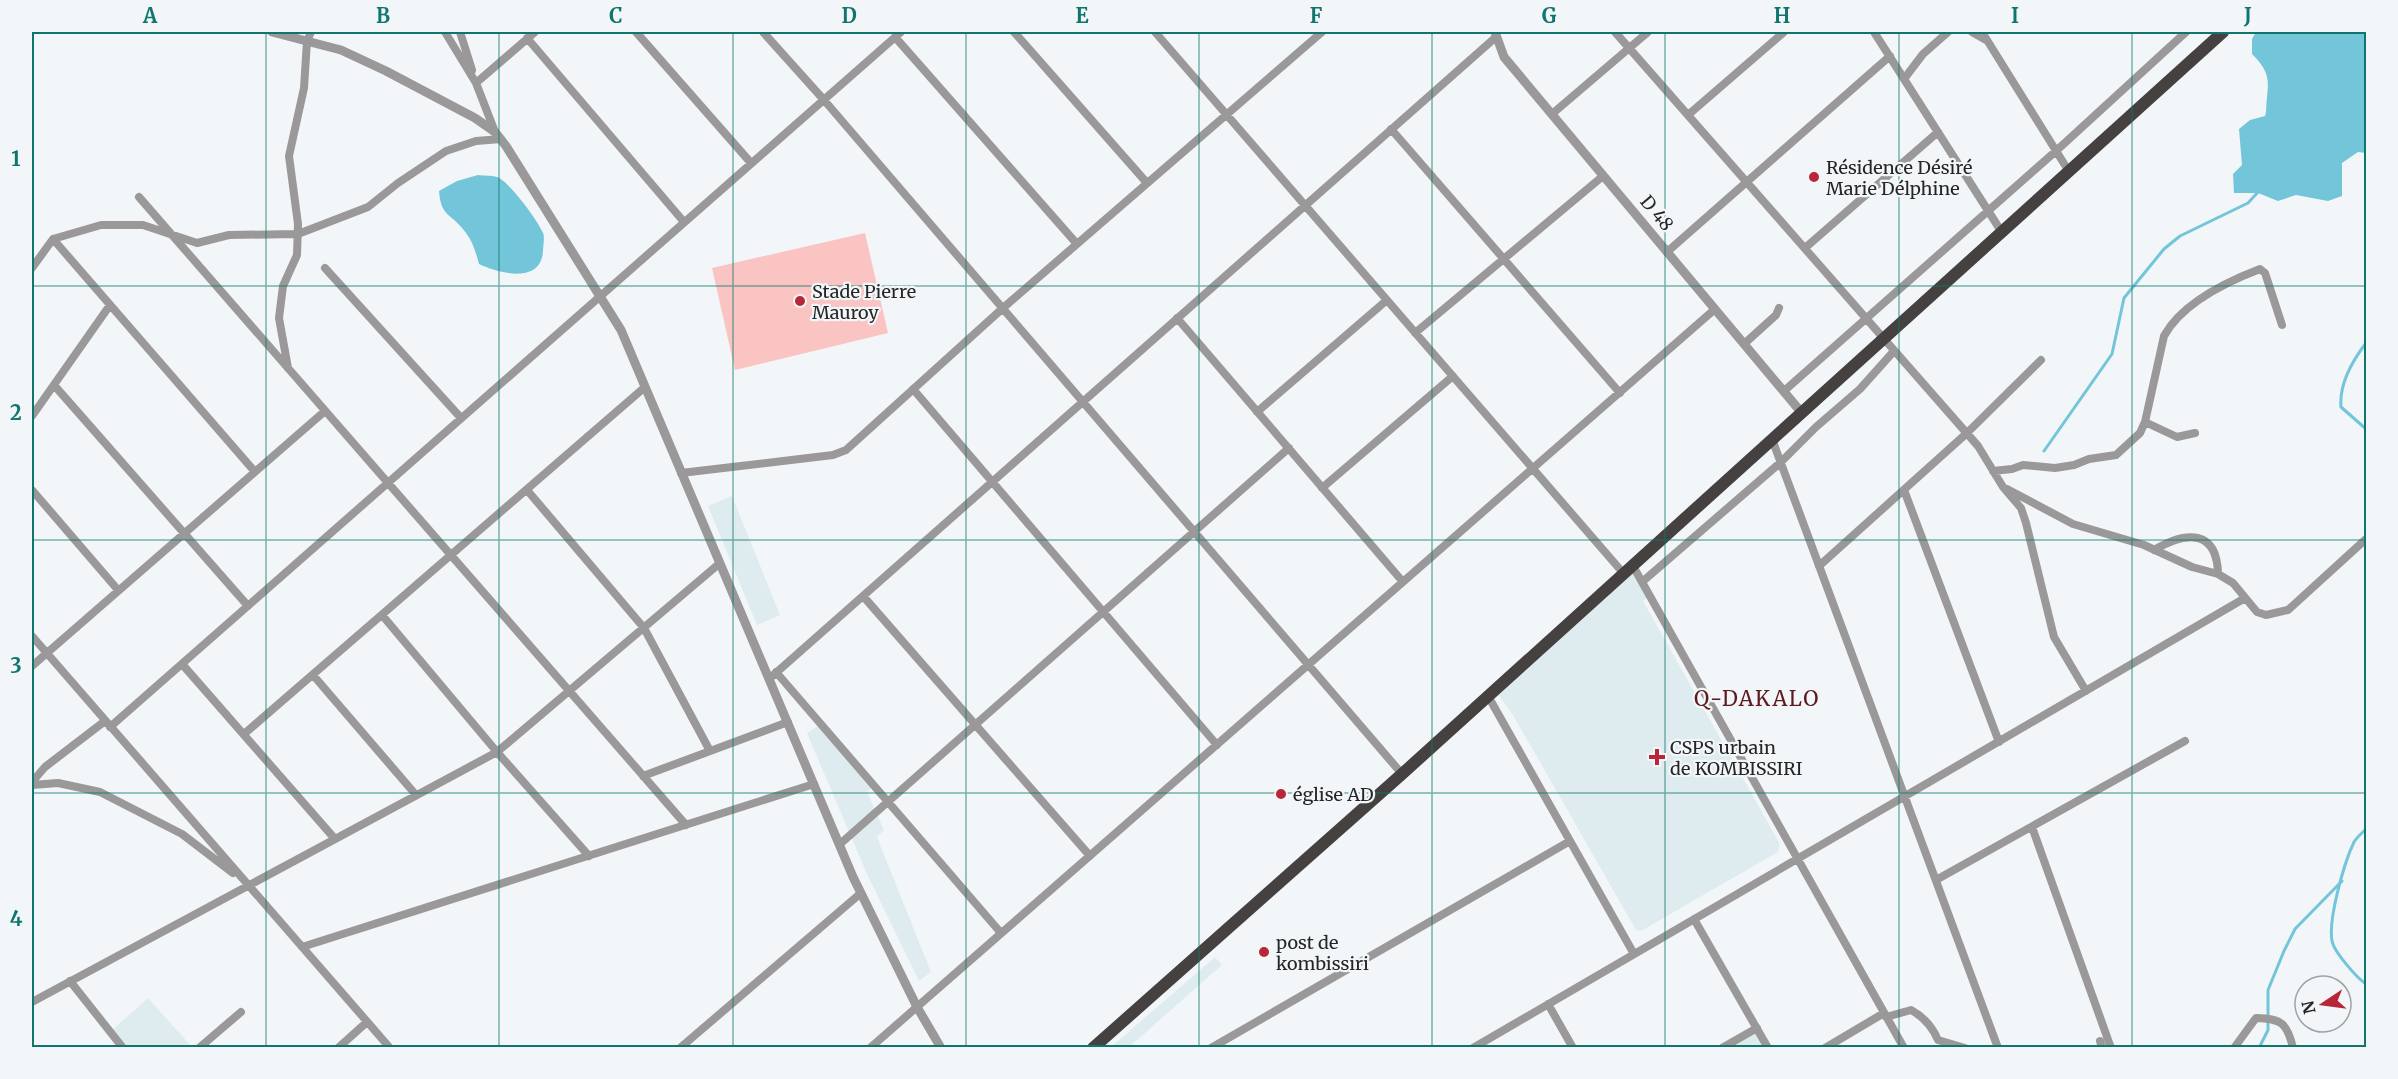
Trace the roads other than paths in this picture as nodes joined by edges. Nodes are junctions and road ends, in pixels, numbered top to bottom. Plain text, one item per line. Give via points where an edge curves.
1 (272, 32) edge
2 (445, 32) edge
3 (460, 32) edge
4 (535, 32) edge
5 (636, 32) edge
6 (764, 32) edge
7 (901, 32) edge
8 (1014, 32) edge
9 (1155, 32) edge
10 (1322, 32) edge
11 (1615, 32) edge
12 (1648, 32) edge
13 (1784, 32) edge
14 (1874, 32) edge
15 (1948, 32) edge
16 (1972, 32) edge
17 (1982, 32) edge
18 (2186, 32) edge
19 (2223, 32) edge
20 (1496, 34) edge
21 (309, 36) edge
22 (527, 38) junction
23 (895, 38) junction
24 (1987, 41) junction
25 (1629, 47) junction
26 (1890, 56) junction
27 (1904, 79) junction
28 (476, 83) junction
29 (824, 100) junction
30 (1227, 114) junction
31 (1552, 114) junction
32 (1688, 115) junction
33 (1391, 129) junction
34 (1938, 132) junction
35 (498, 135) junction
36 (2056, 151) junction
37 (751, 163) junction
38 (2068, 170) junction
39 (1604, 176) junction
40 (1747, 182) junction
41 (1147, 183) junction
42 (139, 197) dead end
43 (1305, 205) junction
44 (1988, 210) junction
45 (684, 222) junction
46 (2001, 231) junction
47 (298, 234) junction
48 (173, 236) junction
49 (53, 239) junction
50 (1077, 244) junction
51 (1805, 248) junction
52 (32, 252) edge
53 (1667, 252) junction
54 (1504, 259) junction
55 (34, 265) edge
56 (326, 268) dead end
57 (599, 296) junction
58 (1387, 300) junction
59 (110, 305) junction
60 (1779, 308) dead end
61 (1003, 309) junction
62 (1715, 309) junction
63 (1177, 318) junction
64 (1866, 318) junction
65 (2282, 325) dead end
66 (1415, 333) junction
67 (1883, 338) junction
68 (1744, 344) junction
69 (1894, 351) junction
70 (2040, 360) dead end
71 (288, 368) junction
72 (1453, 376) junction
73 (54, 385) junction
74 (645, 387) junction
75 (913, 389) junction
76 (1784, 391) junction
77 (1620, 393) junction
78 (1083, 402) junction
79 (325, 411) junction
80 (1257, 412) junction
81 (1801, 412) junction
82 (32, 416) edge
83 (461, 418) junction
84 (2145, 422) junction
85 (1967, 433) junction
86 (2195, 433) dead end
87 (1772, 439) junction
88 (1288, 448) junction
89 (1781, 462) junction
90 (1533, 469) junction
91 (1993, 471) junction
92 (255, 472) junction
93 (681, 473) junction
94 (387, 482) junction
95 (992, 482) junction
96 (2003, 487) junction
97 (1322, 488) junction
98 (32, 490) edge
99 (526, 490) junction
100 (1904, 490) junction
101 (1194, 531) junction
102 (184, 533) junction
103 (2367, 538) edge
104 (2154, 550) junction
105 (451, 555) junction
106 (720, 563) junction
107 (1819, 566) junction
108 (1628, 570) junction
109 (2217, 574) junction
110 (1403, 582) junction
111 (1642, 582) junction
112 (118, 590) junction
113 (863, 596) junction
114 (2245, 598) junction
115 (248, 606) junction
116 (1103, 612) junction
117 (382, 615) junction
118 (644, 628) junction
119 (32, 636) edge
120 (46, 653) junction
121 (182, 664) junction
122 (1308, 665) junction
123 (32, 666) edge
124 (313, 675) junction
125 (773, 675) junction
126 (569, 691) junction
127 (2086, 691) junction
128 (1488, 696) junction
129 (788, 722) junction
130 (108, 724) junction
131 (975, 725) junction
132 (244, 734) junction
133 (2185, 741) dead end
134 (1999, 742) junction
135 (1217, 745) junction
136 (710, 751) junction
137 (497, 752) junction
138 (1402, 774) junction
139 (643, 776) junction
140 (32, 784) edge
141 (814, 784) junction
142 (416, 795) junction
143 (1905, 796) junction
144 (888, 802) junction
145 (686, 825) junction
146 (2032, 826) junction
147 (335, 839) junction
148 (1570, 841) junction
149 (840, 844) junction
150 (589, 856) junction
151 (1090, 856) junction
152 (1797, 859) junction
153 (1936, 880) junction
154 (248, 885) junction
155 (861, 893) junction
156 (1694, 919) junction
157 (1001, 933) junction
158 (302, 947) junction
159 (1634, 954) junction
160 (70, 981) junction
161 (32, 1002) edge
162 (1548, 1004) junction
163 (917, 1007) junction
164 (241, 1012) dead end
165 (1885, 1015) junction
166 (367, 1022) junction
167 (1757, 1028) junction
168 (123, 1047) edge
169 (199, 1047) edge
170 (338, 1047) edge
171 (390, 1047) edge
172 (680, 1047) edge
173 (870, 1047) edge
174 (941, 1047) edge
175 (1096, 1047) edge
176 (1211, 1047) edge
177 (1473, 1047) edge
178 (1573, 1047) edge
179 (1722, 1047) edge
180 (1768, 1047) edge
181 (1826, 1047) edge
182 (1904, 1047) edge
183 (1965, 1047) edge
184 (1998, 1047) edge
185 (2110, 1047) edge
186 (2234, 1047) edge
187 (2293, 1047) edge

1 - 21 street
2 - 28 street
3 - 28 street
4 - 22 street
5 - 37 street
6 - 29 street
7 - 23 street
8 - 41 street
9 - 30 street
10 - 30 street
11 - 25 street
12 - 25 street
13 - 32 street
14 - 26 street
15 - 27 street via 1923,54
16 - 24 street
17 - 24 street
18 - 36 street
19 - 38 highway
20 - 31 street, D 48 via 1504,57
20 - 33 street
21 - 35 street via 386,71 475,118
21 - 47 street via 304,88 289,156
22 - 28 street
22 - 45 street
23 - 29 street
23 - 50 street
24 - 36 street
25 - 31 street
25 - 32 street
26 - 27 street
26 - 40 street
27 - 34 street
28 - 35 street
29 - 37 street
29 - 61 street
30 - 41 street
30 - 43 street
31 - 39 street, D 48
32 - 40 street
33 - 43 street
33 - 54 street
34 - 44 street
34 - 51 street
35 - 47 street via 446,152 369,207
35 - 57 street
36 - 38 street
36 - 44 street
37 - 45 street
38 - 46 highway
39 - 53 street, D 48
39 - 54 street
40 - 51 street
40 - 53 street
41 - 50 street
42 - 48 street
43 - 58 street
43 - 63 street
44 - 46 street
44 - 64 street
45 - 57 street
46 - 67 highway
47 - 48 street via 228,235 196,243
47 - 71 street via 297,255 283,286 279,318
48 - 49 street via 143,225 101,225
48 - 71 street
49 - 55 street
49 - 59 street
50 - 61 street
51 - 64 street
52 - 55 street
53 - 62 street, D 48
54 - 66 street
54 - 77 street
56 - 83 street
57 - 74 street via 621,330
57 - 83 street
58 - 66 street
58 - 80 street
59 - 73 street
59 - 92 street
60 - 68 street
61 - 75 street
61 - 78 street
62 - 68 street, D 48
62 - 77 street
63 - 78 street
63 - 80 street
64 - 67 street
64 - 76 street
65 - 84 street via 2265,273 2260,269 2187,309 2170,323 2164,336
66 - 72 street
67 - 69 street
67 - 81 highway
68 - 76 street, D 48
69 - 85 street
69 - 89 street via 1860,390
70 - 85 street
71 - 79 street
72 - 90 street
72 - 97 street
73 - 82 street
73 - 102 street
74 - 93 street
74 - 99 street
75 - 93 street via 846,450
75 - 95 street
76 - 81 street, D 48
77 - 90 street
78 - 95 street
78 - 101 street
79 - 92 street
79 - 94 street
80 - 88 street
81 - 87 highway
83 - 94 street
84 - 86 street via 2177,437
84 - 91 street via 2140,433 2116,455 2055,468 2023,465
85 - 91 street
85 - 100 street
87 - 89 street
87 - 108 highway
88 - 97 street
88 - 101 street
89 - 107 street
89 - 111 street
90 - 108 street
90 - 110 street
91 - 96 street
92 - 102 street
93 - 106 street
94 - 105 street
94 - 115 street
95 - 113 street
95 - 116 street
96 - 104 street via 2073,524
96 - 127 street via 2021,508 2054,637
97 - 110 street
98 - 112 street
99 - 105 street
99 - 118 street
100 - 107 street
100 - 134 street
101 - 116 street
101 - 122 street
102 - 112 street
102 - 115 street
103 - 114 street via 2288,610 2266,615 2257,612
104 - 109 street
104 - 109 street via 2184,537 2203,539 2211,545
105 - 117 street
105 - 126 street
106 - 118 street
106 - 125 street
107 - 143 street
108 - 111 street
108 - 128 highway
109 - 114 street via 2233,583
110 - 122 street
111 - 152 street
112 - 120 street
113 - 125 street
113 - 131 street
114 - 127 street
115 - 121 street
116 - 131 street
116 - 135 street
117 - 124 street
117 - 137 street
118 - 126 street
118 - 136 street
119 - 120 street
120 - 123 street
120 - 130 street
121 - 130 street
121 - 132 street
122 - 135 street
122 - 138 street
124 - 132 street
124 - 142 street
125 - 129 street
125 - 144 street
126 - 137 street
126 - 139 street
127 - 134 street
128 - 138 highway
128 - 148 street
129 - 136 street
129 - 141 street
130 - 140 street via 45,767
130 - 154 street
131 - 144 street
131 - 151 street
132 - 147 street
133 - 146 street
134 - 143 street
135 - 151 street
136 - 139 street
137 - 142 street
137 - 150 street
138 - 175 highway
139 - 145 street
140 - 154 street via 58,783 100,792 182,834
141 - 145 street
141 - 149 street
142 - 147 street
143 - 152 street
143 - 153 street
144 - 149 street
144 - 157 street
145 - 150 street
146 - 153 street
146 - 185 street
147 - 154 street
148 - 159 street
148 - 176 street
149 - 155 street
150 - 158 street
151 - 157 street
152 - 156 street
152 - 165 street
153 - 184 street
154 - 158 street
154 - 160 street
155 - 163 street
155 - 172 street
156 - 159 street
156 - 167 street
157 - 163 street
158 - 166 street
159 - 162 street
160 - 161 street
160 - 168 street
162 - 177 street
162 - 178 street
163 - 173 street
163 - 174 street
164 - 169 street
165 - 181 street
165 - 182 street
165 - 183 street via 1911,1010 1933,1028 1938,1040
166 - 170 street
166 - 171 street
167 - 179 street
167 - 180 street
186 - 187 street via 2256,1018 2278,1020 2285,1025

